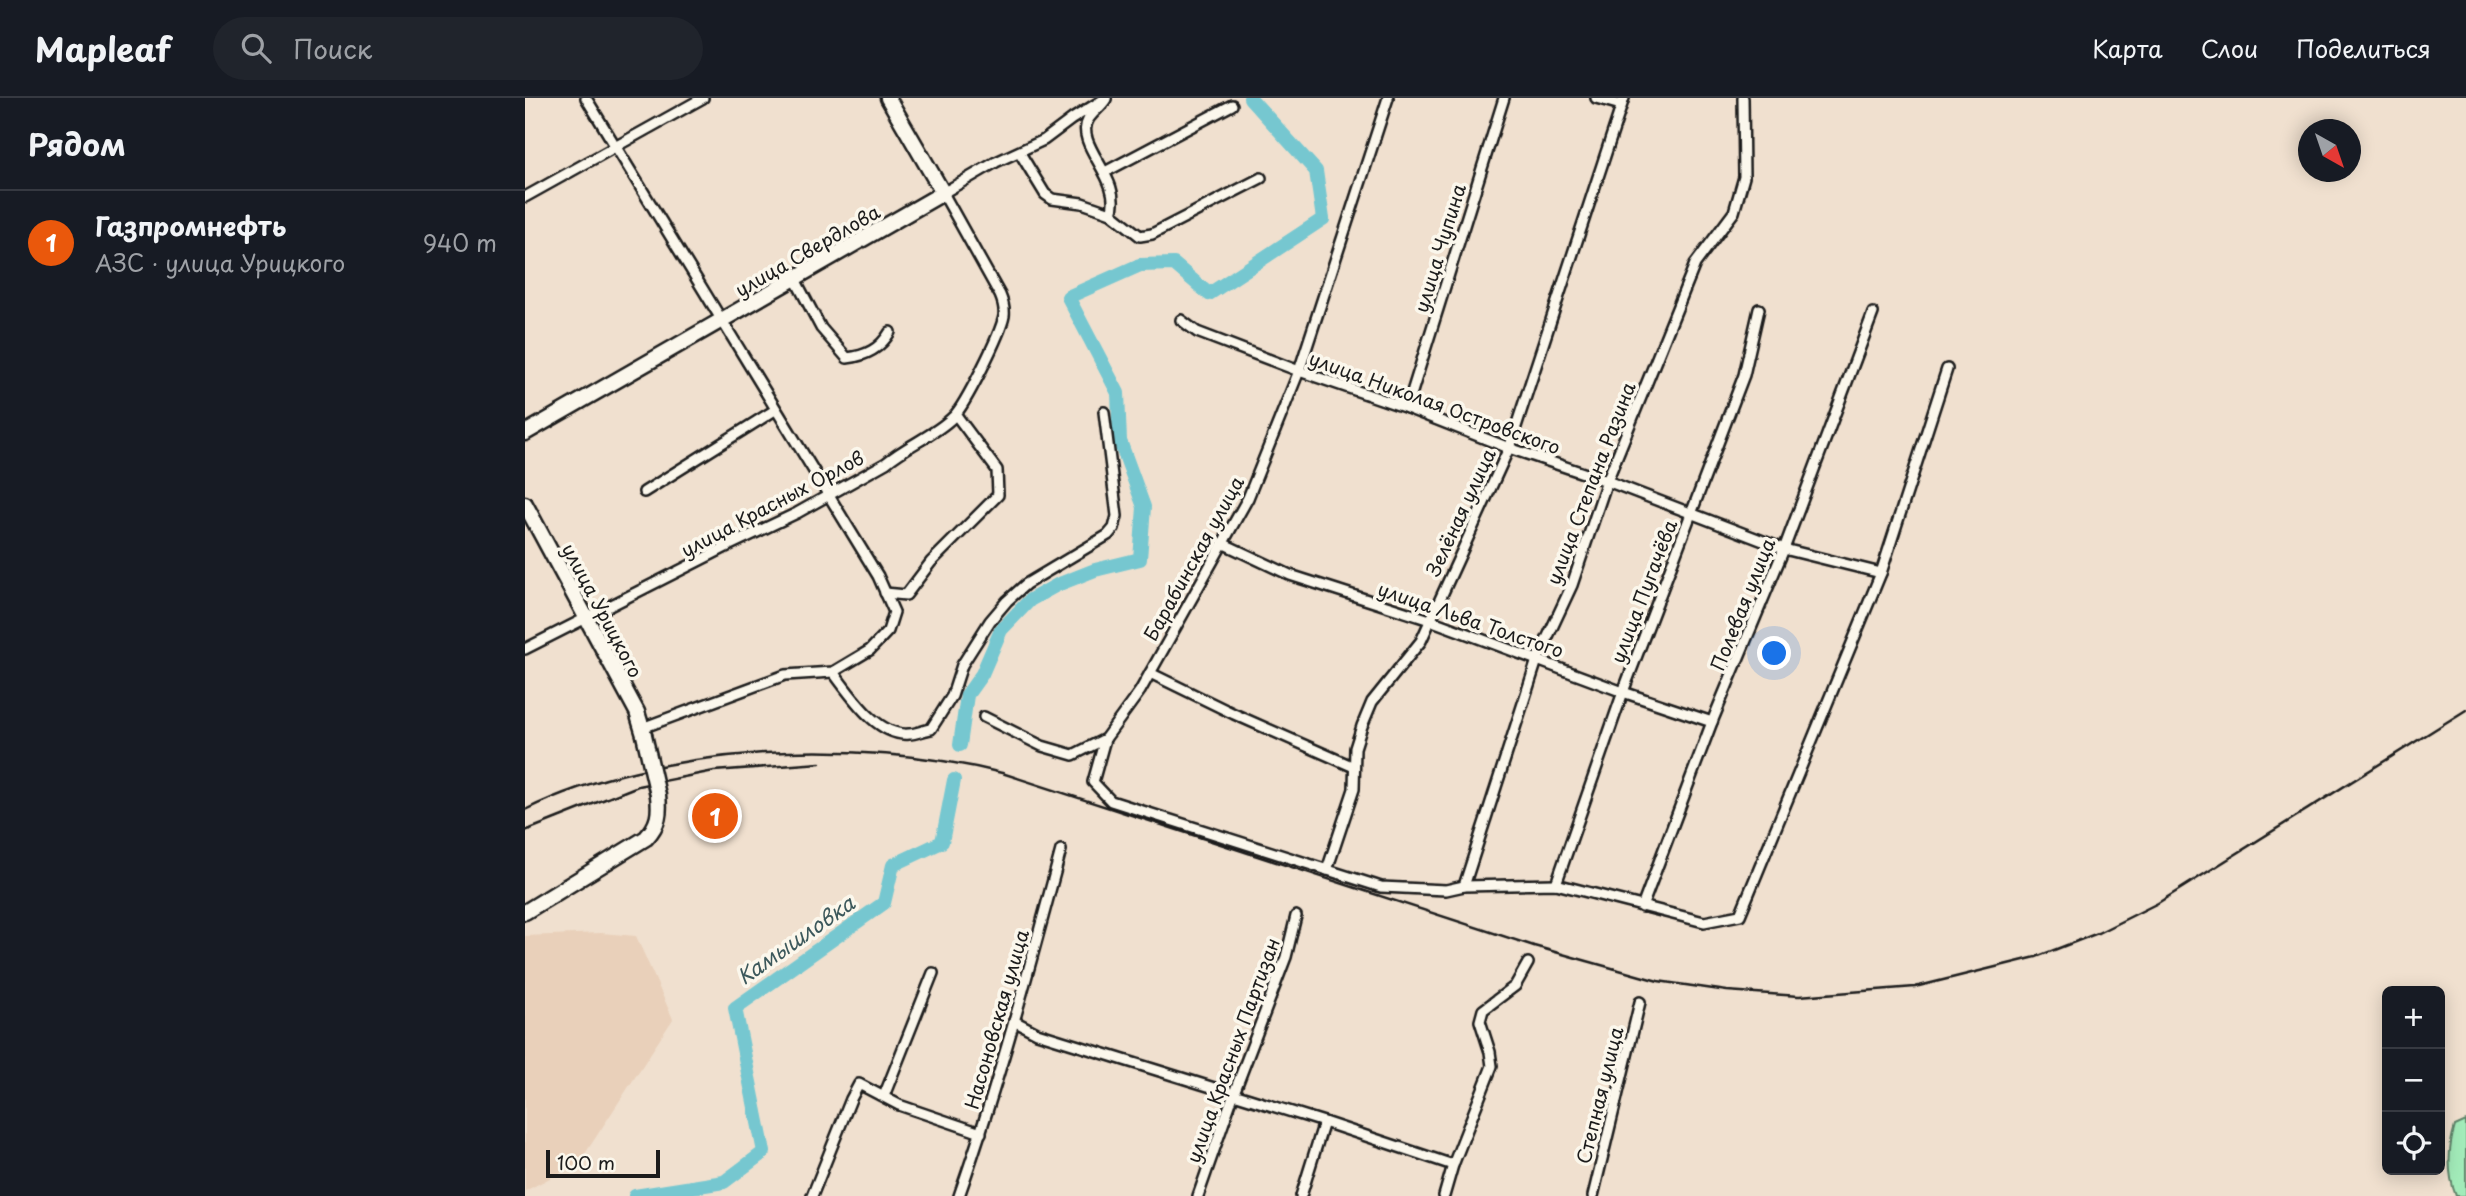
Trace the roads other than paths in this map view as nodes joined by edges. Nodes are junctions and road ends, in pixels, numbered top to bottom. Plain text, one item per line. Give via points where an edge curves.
1 (586, 98) edge
2 (703, 98) edge
3 (888, 98) edge
4 (1107, 98) edge
5 (1388, 98) edge
6 (1504, 98) edge
7 (1596, 98) edge
8 (1743, 98) edge
9 (1623, 102) edge
10 (1232, 104) dead end
11 (615, 149) junction
12 (1020, 153) junction
13 (1105, 172) junction
14 (1262, 178) dead end
15 (943, 193) junction
16 (525, 197) edge
17 (1111, 213) junction
18 (795, 279) junction
19 (1759, 309) dead end
20 (1873, 313) dead end
21 (1181, 320) dead end
22 (722, 321) junction
23 (890, 332) dead end
24 (1947, 369) dead end
25 (1299, 371) junction
26 (1407, 408) junction
27 (775, 410) junction
28 (1104, 412) dead end
29 (956, 415) junction
30 (525, 433) edge
31 (1509, 448) junction
32 (1607, 481) junction
33 (644, 492) dead end
34 (827, 495) junction
35 (525, 504) edge
36 (1692, 513) junction
37 (1222, 542) junction
38 (1783, 548) junction
39 (1881, 573) junction
40 (885, 593) junction
41 (585, 619) junction
42 (1430, 620) junction
43 (525, 649) edge
44 (1537, 660) junction
45 (833, 672) junction
46 (1150, 673) junction
47 (1623, 692) junction
48 (984, 717) dead end
49 (1712, 722) junction
50 (643, 731) junction
51 (1105, 739) junction
52 (1355, 767) junction
53 (1062, 850) dead end
54 (1327, 870) junction
55 (1556, 884) junction
56 (1464, 886) junction
57 (1642, 907) junction
58 (525, 912) edge
59 (1296, 916) dead end
60 (1528, 963) dead end
61 (933, 973) dead end
62 (1640, 1002) dead end
63 (1014, 1021) junction
64 (1234, 1093) junction
65 (884, 1096) junction
66 (1324, 1122) junction
67 (981, 1133) junction
68 (1453, 1166) junction
69 (812, 1196) edge
70 (959, 1196) edge
71 (1198, 1196) edge
72 (1301, 1196) edge
73 (1444, 1196) edge
74 (1593, 1196) edge

1 - 11 street
2 - 11 street
3 - 15 main road
4 - 12 street, улица Свердлова
4 - 13 street via 1088,120 1086,134
5 - 25 street, Барабинская улица
6 - 26 street, улица Чупина
7 - 9 street
8 - 32 street, улица Степана Разина via 1744,177 1734,212 1695,264
9 - 31 street, Зелёная улица
10 - 13 street
11 - 16 street
11 - 22 street
12 - 15 street, улица Свердлова
12 - 17 street via 1052,199
13 - 17 street via 1114,195
14 - 17 street via 1152,234 1140,236
15 - 18 main road, улица Свердлова
15 - 29 street, улица Красных Орлов via 1004,304 1002,322
18 - 22 main road, улица Свердлова
18 - 23 street via 821,328 847,358 867,354
19 - 36 street, улица Пугачёва via 1744,375
20 - 38 street, Полевая улица
21 - 25 street, улица Николая Островского via 1197,332
22 - 27 street
22 - 30 main road, улица Свердлова
24 - 39 street
25 - 26 street, улица Николая Островского
25 - 37 street, Барабинская улица via 1248,498
26 - 31 street, улица Николая Островского
27 - 33 street
27 - 34 street
28 - 45 street via 1117,516 1114,528 1007,601 962,665 952,696 931,729 907,735 888,729 870,718
29 - 34 street, улица Красных Орлов via 886,463
29 - 40 street via 997,470 998,495 906,595
31 - 32 street, улица Николая Островского
31 - 42 street, Зелёная улица
32 - 36 street, улица Николая Островского
32 - 44 street, улица Степана Разина via 1572,585
34 - 40 street
34 - 41 street, улица Красных Орлов
35 - 41 main road, улица Урицкого
36 - 38 street, улица Николая Островского
36 - 47 street, улица Пугачёва
37 - 42 street, улица Льва Толстого via 1290,575
37 - 46 street, Барабинская улица
38 - 39 street, улица Николая Островского
38 - 49 street, Полевая улица
39 - 57 street via 1740,915 1704,922
40 - 45 street via 894,612 888,631 870,650
41 - 43 street, улица Красных Орлов
41 - 50 main road, улица Урицкого
42 - 44 street, улица Льва Толстого
42 - 52 street, Зелёная улица via 1421,641 1372,702 1355,748
44 - 47 street, улица Льва Толстого
44 - 56 street, улица Степана Разина
45 - 50 street via 785,674
46 - 51 street, Барабинская улица
46 - 52 street
47 - 49 street, улица Льва Толстого
47 - 55 street, улица Пугачёва
48 - 51 street, Барабинская улица via 1042,746 1073,755
49 - 57 street, Полевая улица
50 - 58 main road, улица Урицкого, bridge via 657,794 659,817 653,831 638,845
51 - 54 street via 1093,782 1111,801
52 - 54 street, Зелёная улица via 1354,789
53 - 63 street, Насоновская улица
54 - 56 street via 1381,887 1446,890
55 - 56 street
55 - 57 street
59 - 64 street, улица Красных Партизан via 1286,957
60 - 68 street via 1514,986 1483,1010 1480,1021 1492,1066
61 - 65 street
62 - 74 street, Степная улица
63 - 64 street via 1037,1033
63 - 67 street, Насоновская улица
64 - 66 street
64 - 71 street, улица Красных Партизан
65 - 67 street
65 - 69 street via 859,1084
66 - 68 street
66 - 72 street
67 - 70 street, Насоновская улица
68 - 73 street

